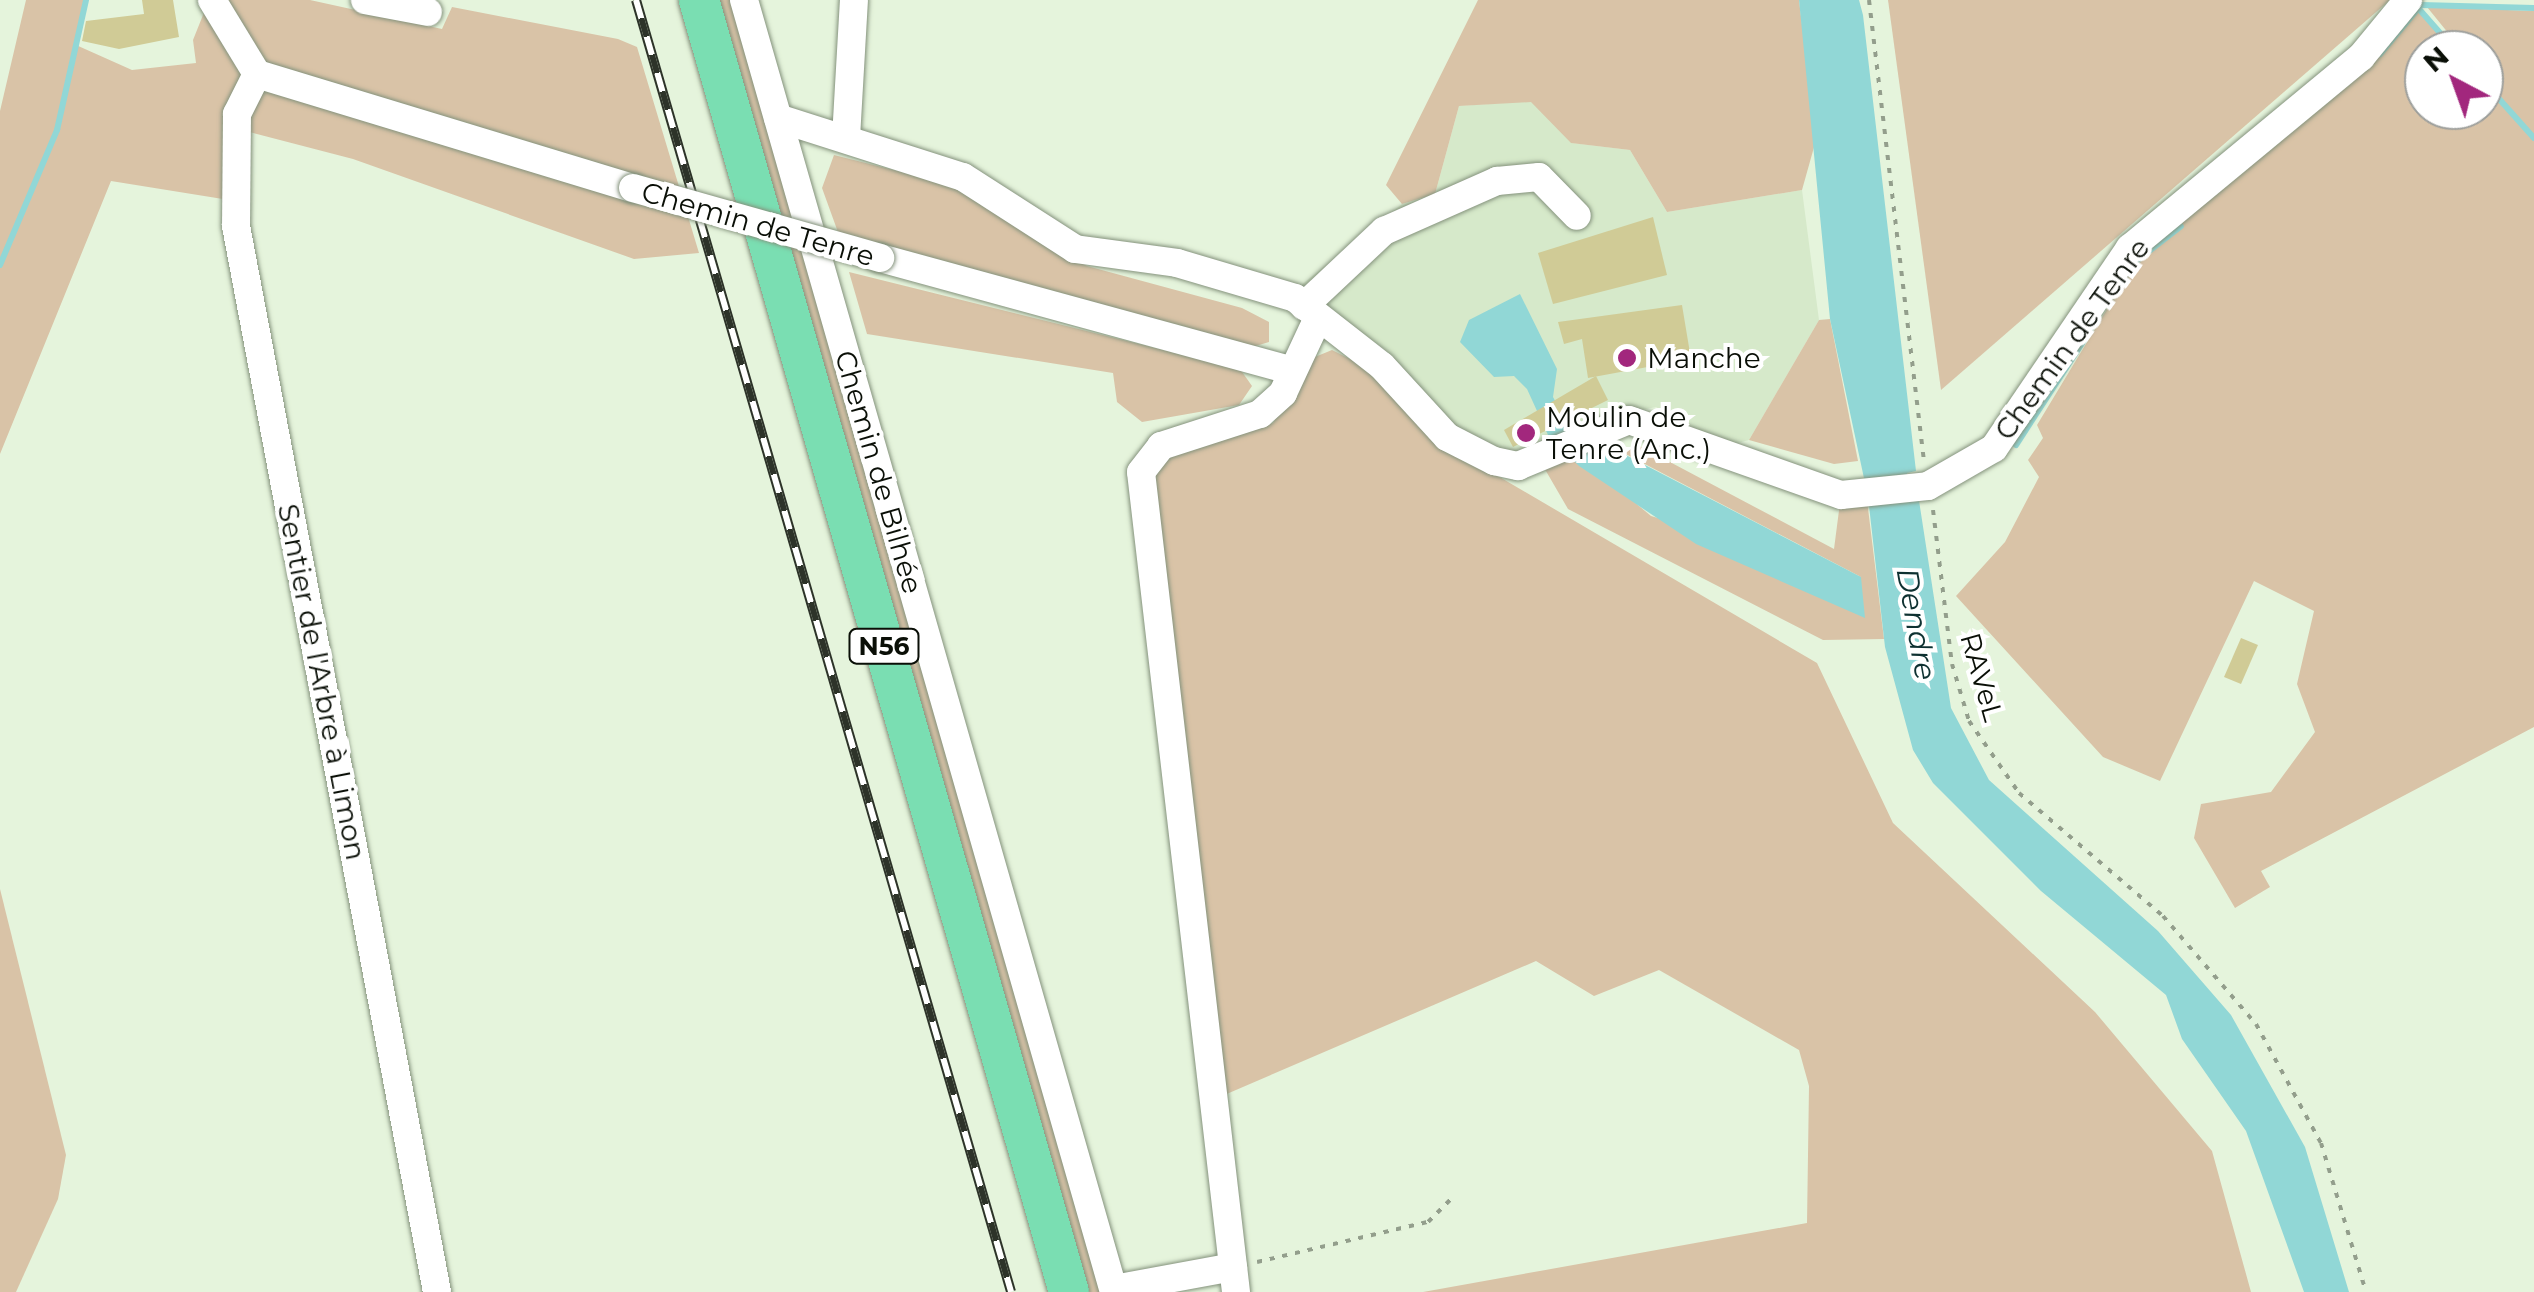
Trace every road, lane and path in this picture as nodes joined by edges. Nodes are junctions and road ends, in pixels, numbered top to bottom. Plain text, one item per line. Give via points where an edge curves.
1 (212, 0) edge
2 (365, 0) edge
3 (698, 0) edge
4 (744, 0) edge
5 (854, 0) edge
6 (1869, 0) edge
7 (2408, 0) edge
8 (428, 12) dead end
9 (257, 74) junction
10 (778, 118) junction
11 (846, 138) junction
12 (1577, 216) dead end
13 (1311, 312) junction
14 (1289, 370) junction
15 (1923, 487) junction
16 (1453, 1197) dead end
17 (1234, 1280) edge
18 (1114, 1291) edge
19 (437, 1292) edge
20 (1069, 1292) edge
21 (2366, 1292) edge

1 - 9 street
2 - 8 street
3 - 20 highway, N56
4 - 10 street, Chemin de Bilhée
5 - 11 street
6 - 15 path, RAVeL
7 - 15 street, Chemin de Tenre via 2361,57 2130,248 2017,422 1975,463
9 - 14 street, Chemin de Tenre, bridge via 633,188
9 - 19 street, Sentier de l'Arbre à Limon via 237,114 236,226
10 - 11 street, Chemin de Tenre
10 - 18 street, Chemin de Bilhée
11 - 13 street, Chemin de Tenre via 963,176 1075,248 1177,263
12 - 13 street via 1539,177 1497,181 1384,231
13 - 14 street
13 - 15 street, Chemin de Tenre via 1480,456 1518,466 1592,428 1658,424 1779,480 1852,493
14 - 17 street via 1283,394 1260,414 1161,446 1141,472
15 - 21 path, RAVeL via 1952,664 1969,721 2019,793 2163,916 2256,1024 2320,1143
16 - 17 path via 1428,1222
17 - 18 street, Chemin de Bilhée

